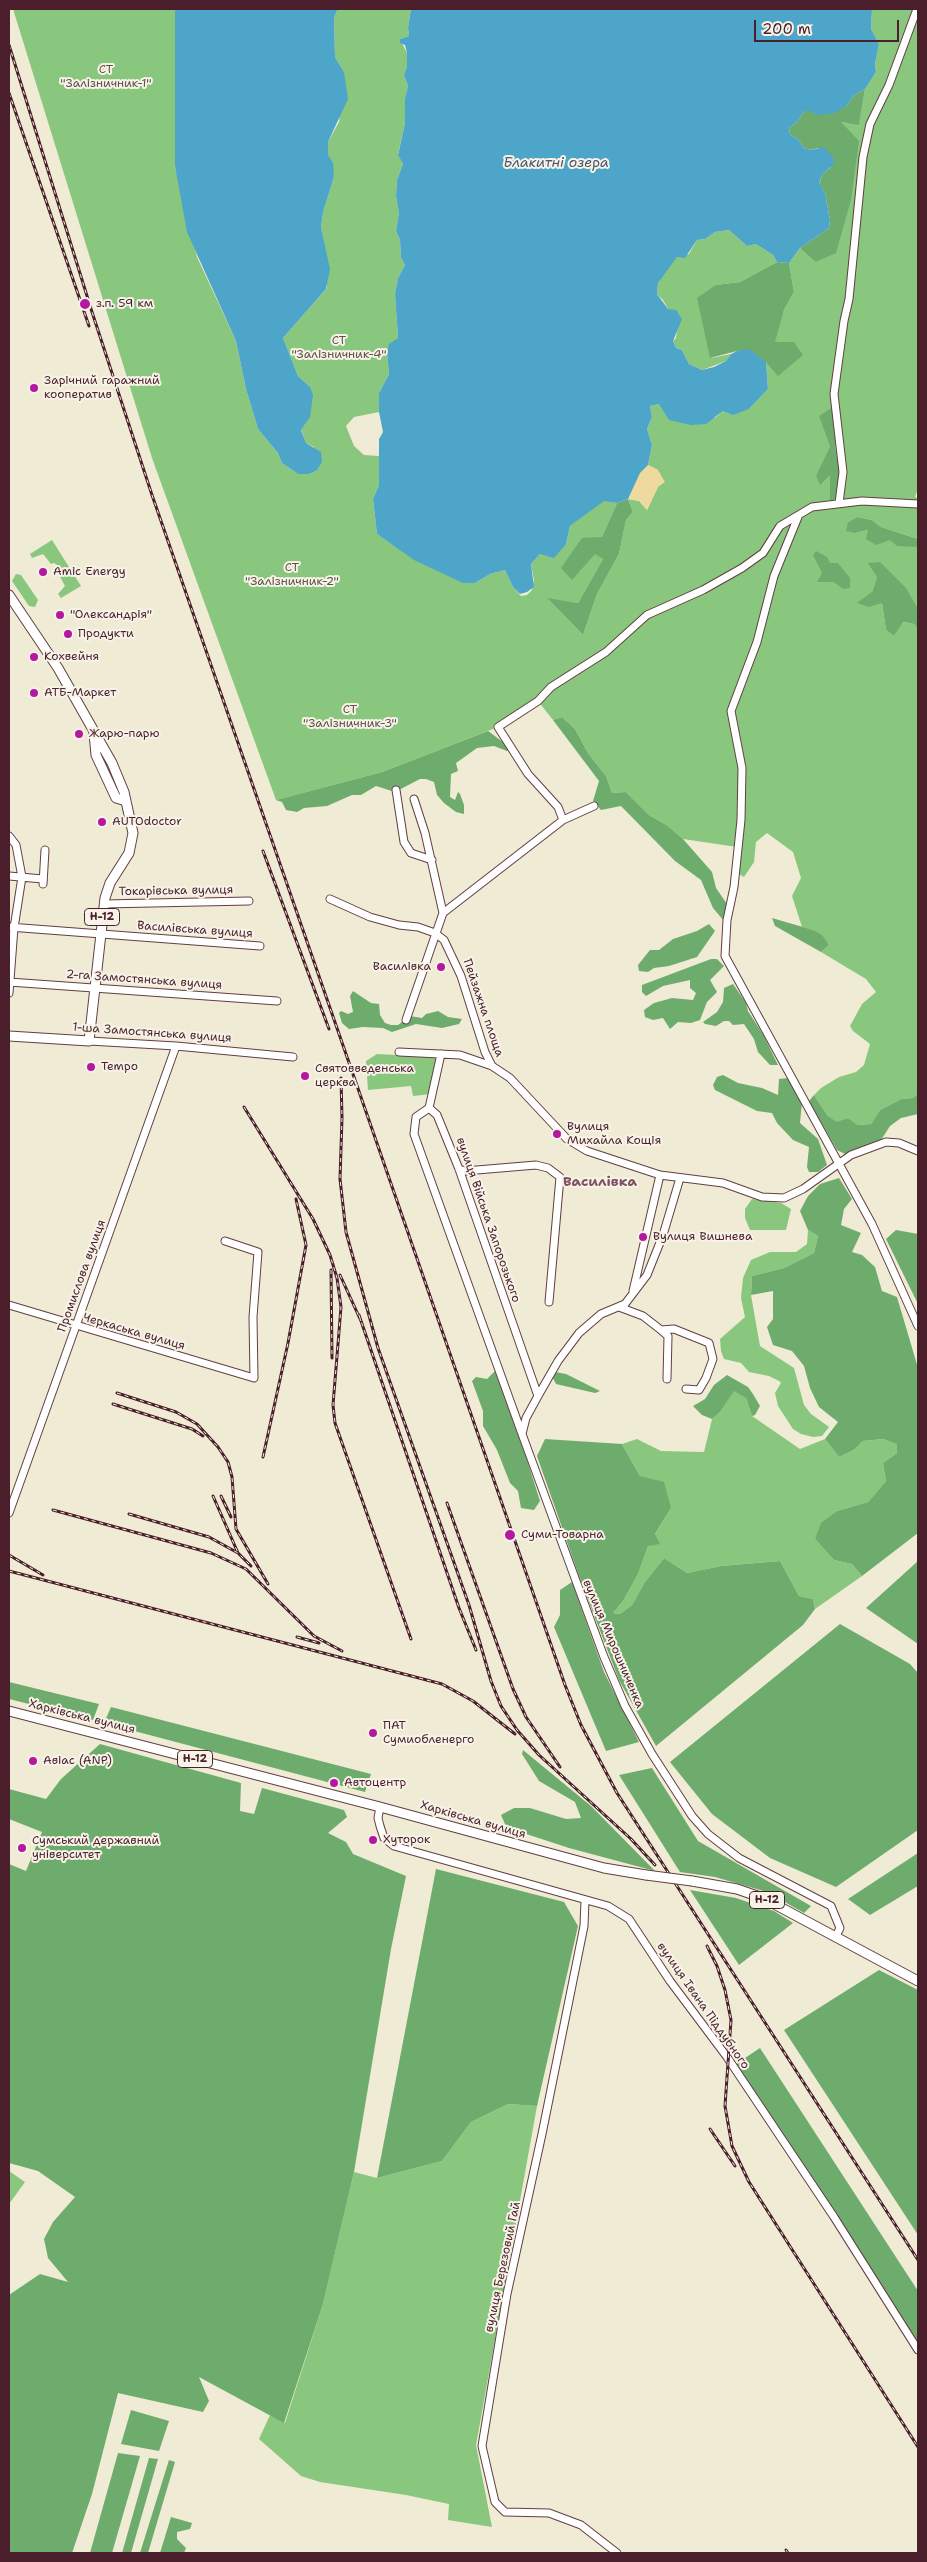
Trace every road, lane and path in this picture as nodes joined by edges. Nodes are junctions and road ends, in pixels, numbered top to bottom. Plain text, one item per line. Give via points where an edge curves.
1 (917, 9) edge
2 (839, 503) junction
3 (918, 504) edge
4 (798, 517) junction
5 (9, 595) edge
6 (396, 790) dead end
7 (414, 799) dead end
8 (594, 806) dead end
9 (563, 820) junction
10 (9, 836) edge
11 (45, 850) dead end
12 (432, 860) junction
13 (9, 876) edge
14 (22, 877) junction
15 (330, 899) dead end
16 (249, 900) dead end
17 (104, 904) junction
18 (443, 913) junction
19 (439, 924) junction
20 (11, 928) edge
21 (434, 933) junction
22 (100, 935) junction
23 (444, 940) junction
24 (260, 946) dead end
25 (9, 982) edge
26 (95, 988) junction
27 (9, 993) edge
28 (277, 1000) dead end
29 (406, 1020) dead end
30 (9, 1036) edge
31 (89, 1041) junction
32 (176, 1046) junction
33 (399, 1052) dead end
34 (441, 1054) junction
35 (293, 1057) dead end
36 (492, 1066) junction
37 (429, 1108) junction
38 (918, 1151) edge
39 (838, 1163) junction
40 (459, 1169) junction
41 (660, 1175) junction
42 (680, 1178) junction
43 (225, 1240) dead end
44 (632, 1297) junction
45 (549, 1302) dead end
46 (9, 1305) edge
47 (619, 1307) junction
48 (918, 1326) edge
49 (75, 1327) junction
50 (661, 1330) junction
51 (667, 1379) dead end
52 (686, 1389) dead end
53 (538, 1396) junction
54 (522, 1434) junction
55 (9, 1513) edge
56 (9, 1711) edge
57 (380, 1807) junction
58 (584, 1900) junction
59 (836, 1936) junction
60 (918, 1981) edge
61 (918, 2350) edge
62 (617, 2553) edge

1 - 2 street via 889,85 870,124 863,157 849,299 834,394 843,472
2 - 3 street via 880,501
2 - 4 street via 812,507
4 - 9 street via 780,526 763,553 742,568 647,615 606,652 551,687 538,701 498,727 528,774 558,807
4 - 39 street via 774,576 757,642 731,711 742,768 741,820 725,956
5 - 17 main road, Н-12 via 47,650 94,730 112,763 132,819 132,842 110,882
6 - 12 street via 404,842 411,853
7 - 12 street
8 - 9 street
9 - 18 street
10 - 14 street via 16,845
11 - 14 street via 43,881
12 - 18 street
13 - 14 street
14 - 20 street
15 - 21 street via 370,916
16 - 17 street, Токарівська вулиця
17 - 22 main road, Н-12
18 - 19 street
19 - 21 street
19 - 23 street
20 - 22 street, Василівська вулиця
20 - 25 street
21 - 23 street, Пейзажна площа
21 - 29 street
22 - 24 street, Василівська вулиця
22 - 26 main road, Н-12
23 - 36 street, Пейзажна площа via 461,976
25 - 26 street, 2-га Замостянська вулиця
25 - 27 street
26 - 28 street, 2-га Замостянська вулиця
26 - 31 main road, Н-12
30 - 31 main road, 1-ша Замостянська вулиця
31 - 32 street, 1-ша Замостянська вулиця
32 - 35 street, 1-ша Замостянська вулиця
32 - 49 street, Промислова вулиця
33 - 34 street, Пейзажна площа
34 - 36 street, Пейзажна площа via 460,1055
34 - 37 street
36 - 41 street via 514,1082 567,1139 587,1151
37 - 40 street, вулиця Війська Запорозького via 437,1115
37 - 54 street, вулиця Мирошниченка via 416,1117 414,1134
38 - 39 street via 899,1143 886,1142
39 - 42 street via 803,1189 784,1198 762,1197 723,1183
39 - 48 street via 872,1224
40 - 45 street via 536,1165 548,1168 560,1177
40 - 53 street, вулиця Війська Запорозького
41 - 42 street
41 - 44 street
42 - 44 street via 647,1275
43 - 49 street, Черкаська вулиця via 258,1252 253,1317 254,1378
44 - 47 street
46 - 49 street, Черкаська вулиця
47 - 50 street via 643,1316
47 - 53 street via 601,1314 579,1333
49 - 55 street, Промислова вулиця
50 - 51 street via 668,1336
50 - 52 street via 674,1329 709,1343 713,1360 706,1378 699,1390
53 - 54 street via 526,1418
54 - 59 street, вулиця Мирошниченка via 604,1657 652,1754 692,1816 708,1834 746,1862 831,1906 840,1928
56 - 57 main road, Харківська вулиця / Н-12
57 - 58 street, вулиця Івана Піддубного via 378,1818 384,1838 394,1846
57 - 59 main road, Харківська вулиця / Н-12, bridge via 604,1868 737,1889 763,1898
58 - 61 street, вулиця Івана Піддубного via 608,1906 629,1919 727,2057
58 - 62 street, вулиця Березовий Гай via 584,1926 507,2294 482,2446 495,2502 505,2512 549,2513 581,2525
59 - 60 main road, Харківська вулиця / Н-12

